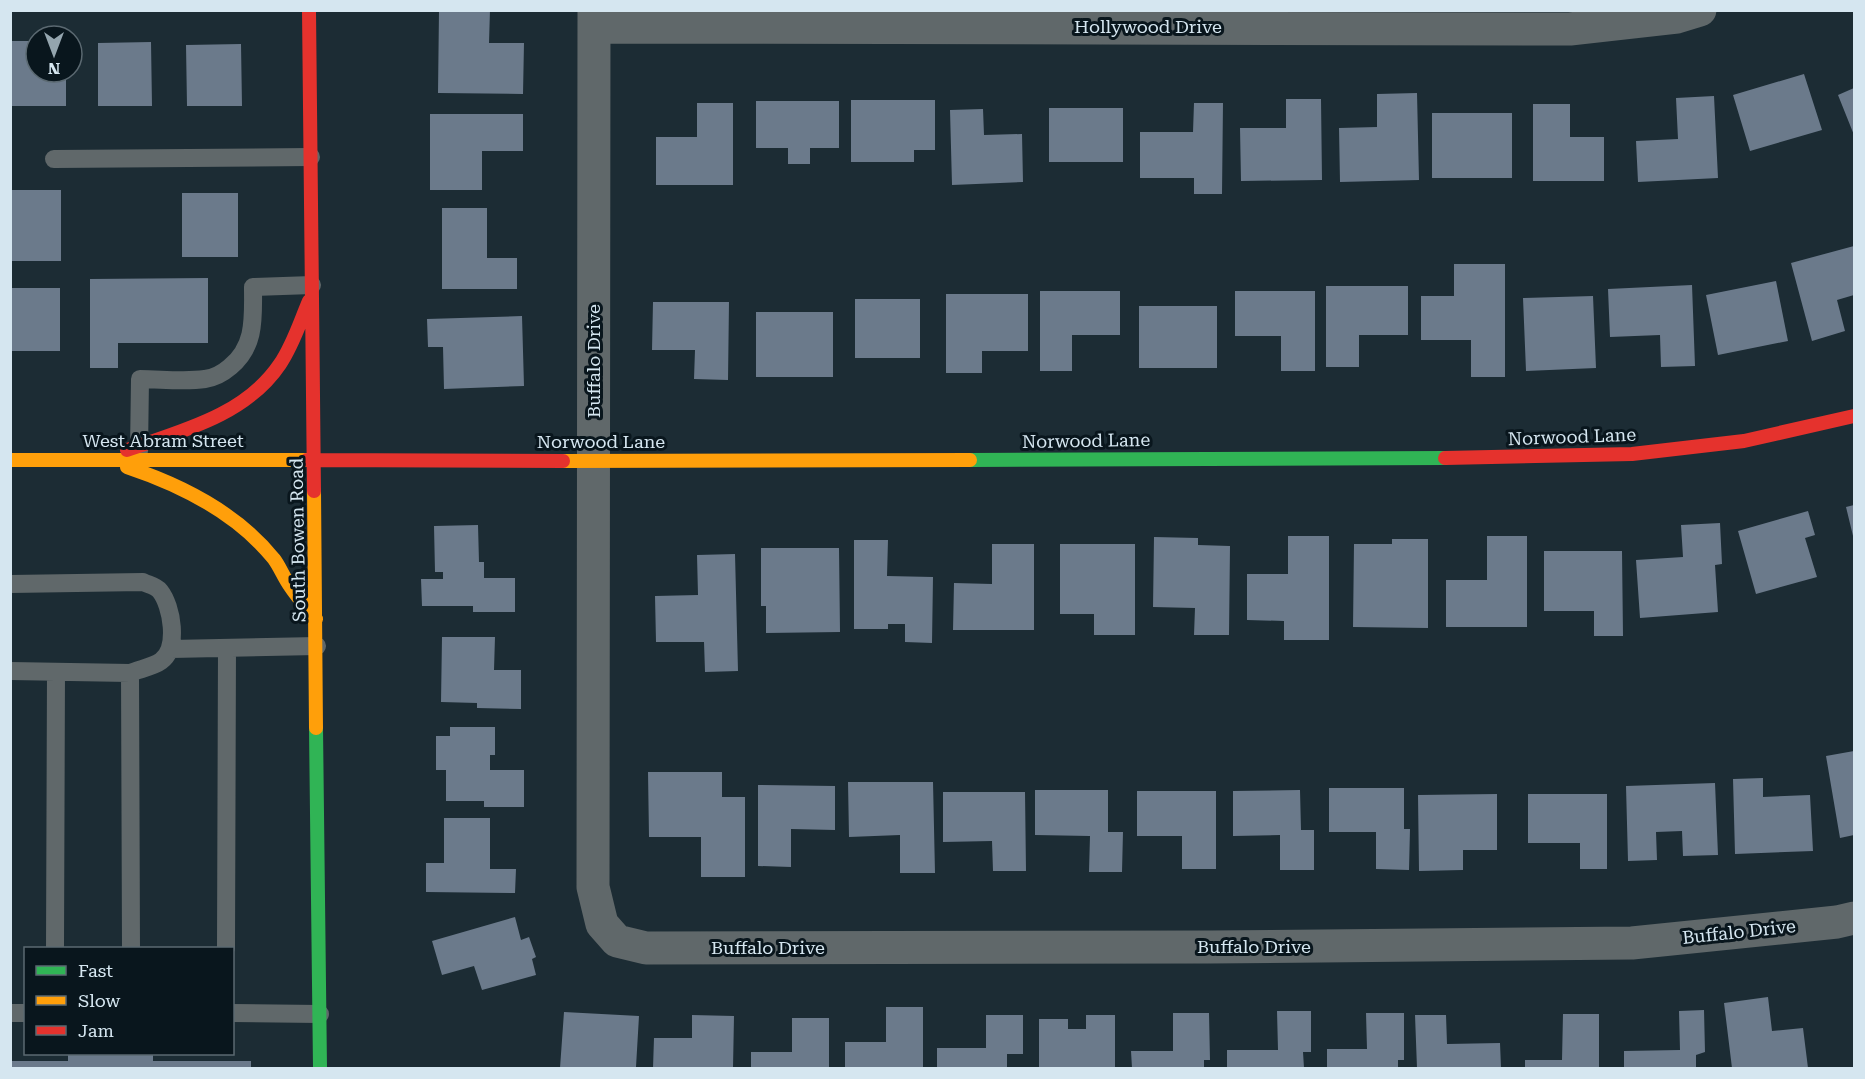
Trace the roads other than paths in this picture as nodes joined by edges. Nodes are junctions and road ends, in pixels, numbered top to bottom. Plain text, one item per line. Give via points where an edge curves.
1 (309, 10) edge
2 (1700, 10) edge
3 (594, 19) edge
4 (311, 157) junction
5 (54, 159) dead end
6 (312, 290) junction
7 (1854, 416) edge
8 (139, 453) junction
9 (103, 459) junction
10 (10, 460) edge
11 (315, 460) junction
12 (594, 460) junction
13 (10, 584) edge
14 (316, 619) junction
15 (317, 646) junction
16 (227, 648) junction
17 (171, 649) junction
18 (10, 670) edge
19 (56, 672) junction
20 (130, 673) junction
21 (1854, 918) edge
22 (55, 947) edge
23 (131, 947) edge
24 (226, 947) edge
25 (234, 1013) edge
26 (320, 1014) junction
27 (320, 1068) edge

1 - 4 main road, South Bowen Road
2 - 3 street, Hollywood Drive via 1677,17 1570,29
3 - 12 street, Buffalo Drive
4 - 5 lane
4 - 6 main road, South Bowen Road
6 - 8 main road via 280,363 252,396
6 - 8 lane via 253,287 249,344 224,373 206,380 140,379
6 - 11 main road, South Bowen Road
7 - 12 main road, Norwood Lane via 1744,441 1632,454 1491,458
8 - 9 main road, West Abram Street
8 - 11 main road, West Abram Street
9 - 10 main road, West Abram Street
9 - 14 main road via 160,478 233,519 274,559
11 - 12 main road, Norwood Lane
11 - 14 main road, South Bowen Road
12 - 21 street, Buffalo Drive via 593,887 602,924 617,941 646,948 1632,943
13 - 17 lane via 143,582 158,588 167,602 172,624
14 - 15 main road, South Bowen Road
15 - 16 lane
15 - 26 main road, South Bowen Road
16 - 17 lane
16 - 24 lane
17 - 20 lane via 161,661
18 - 19 lane
19 - 20 lane
19 - 22 lane
20 - 23 lane
25 - 26 lane
26 - 27 main road, South Bowen Road

